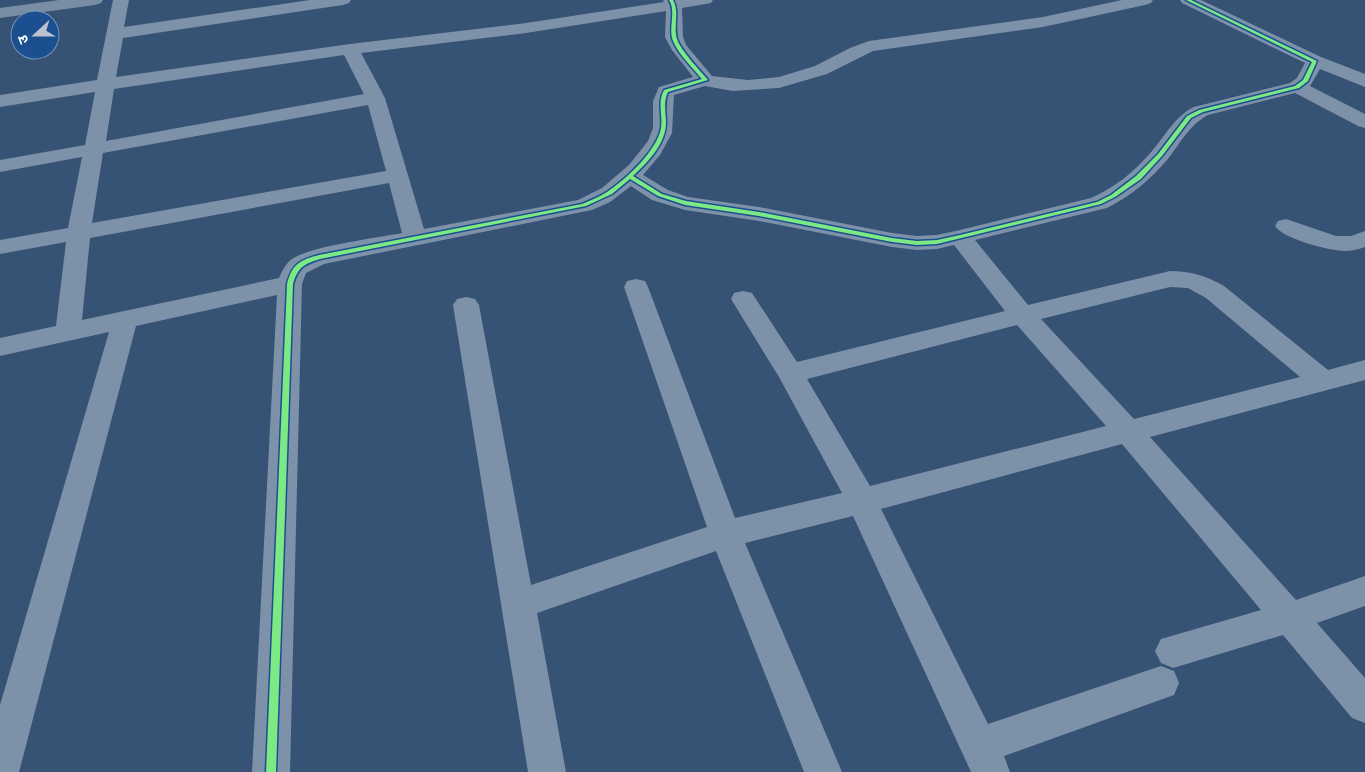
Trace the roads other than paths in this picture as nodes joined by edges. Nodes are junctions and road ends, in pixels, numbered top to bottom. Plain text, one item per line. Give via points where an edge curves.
1 (95, 0) edge
2 (121, 0) edge
3 (343, 0) edge
4 (705, 0) edge
5 (1145, 0) edge
6 (1188, 0) edge
7 (672, 2) edge
8 (32, 4) edge
9 (0, 13) edge
10 (115, 34) junction
11 (350, 50) junction
12 (1315, 61) junction
13 (705, 80) junction
14 (1365, 81) edge
15 (107, 84) junction
16 (1297, 87) junction
17 (375, 98) junction
18 (0, 101) edge
19 (1365, 122) edge
20 (95, 149) junction
21 (0, 166) edge
22 (398, 175) junction
23 (629, 176) junction
24 (1286, 226) dead end
25 (79, 231) junction
26 (960, 237) junction
27 (415, 238) junction
28 (1365, 238) edge
29 (0, 247) edge
30 (290, 284) junction
31 (636, 288) dead end
32 (742, 299) dead end
33 (466, 305) dead end
34 (1023, 316) junction
35 (125, 320) junction
36 (68, 331) junction
37 (0, 347) edge
38 (1365, 370) edge
39 (790, 373) junction
40 (1323, 381) junction
41 (1128, 431) junction
42 (862, 501) junction
43 (725, 534) junction
44 (1365, 591) edge
45 (519, 604) junction
46 (1288, 618) junction
47 (1365, 706) edge
48 (985, 759) edge
49 (0, 772) edge
50 (271, 772) edge
51 (547, 772) edge
52 (823, 772) edge

1 - 8 main road
2 - 10 street
3 - 10 street
4 - 7 street
5 - 13 street via 1034,24 869,46 821,71 789,80 734,86
6 - 12 street
7 - 11 street via 526,28
7 - 13 street via 674,37
8 - 9 main road
10 - 15 street
11 - 15 street
11 - 17 street
12 - 14 street
12 - 16 street
13 - 23 street via 666,91 662,97 662,132 655,147
15 - 18 street
15 - 20 street
16 - 19 street
16 - 26 street via 1201,111 1190,117 1141,177 1112,198
17 - 20 street
17 - 22 street
20 - 21 street
20 - 25 street
22 - 25 street
22 - 27 street
23 - 26 street via 660,195 685,203 892,240 924,242
23 - 27 street via 602,197 584,205
24 - 28 street via 1346,244
25 - 29 street
25 - 36 street
26 - 34 street
27 - 30 street via 300,263 292,272
30 - 35 street
30 - 50 street
31 - 43 street
32 - 39 street
33 - 45 street
34 - 39 street
34 - 40 street via 1170,279 1186,278 1216,292
34 - 41 street
35 - 36 street
35 - 49 street
36 - 37 street
38 - 40 street
39 - 42 street
40 - 41 street
41 - 42 street
41 - 46 street
42 - 43 street
42 - 48 street
43 - 45 street
43 - 52 street
44 - 46 street
45 - 51 street
46 - 47 street
46 - 48 street via 1167,667

